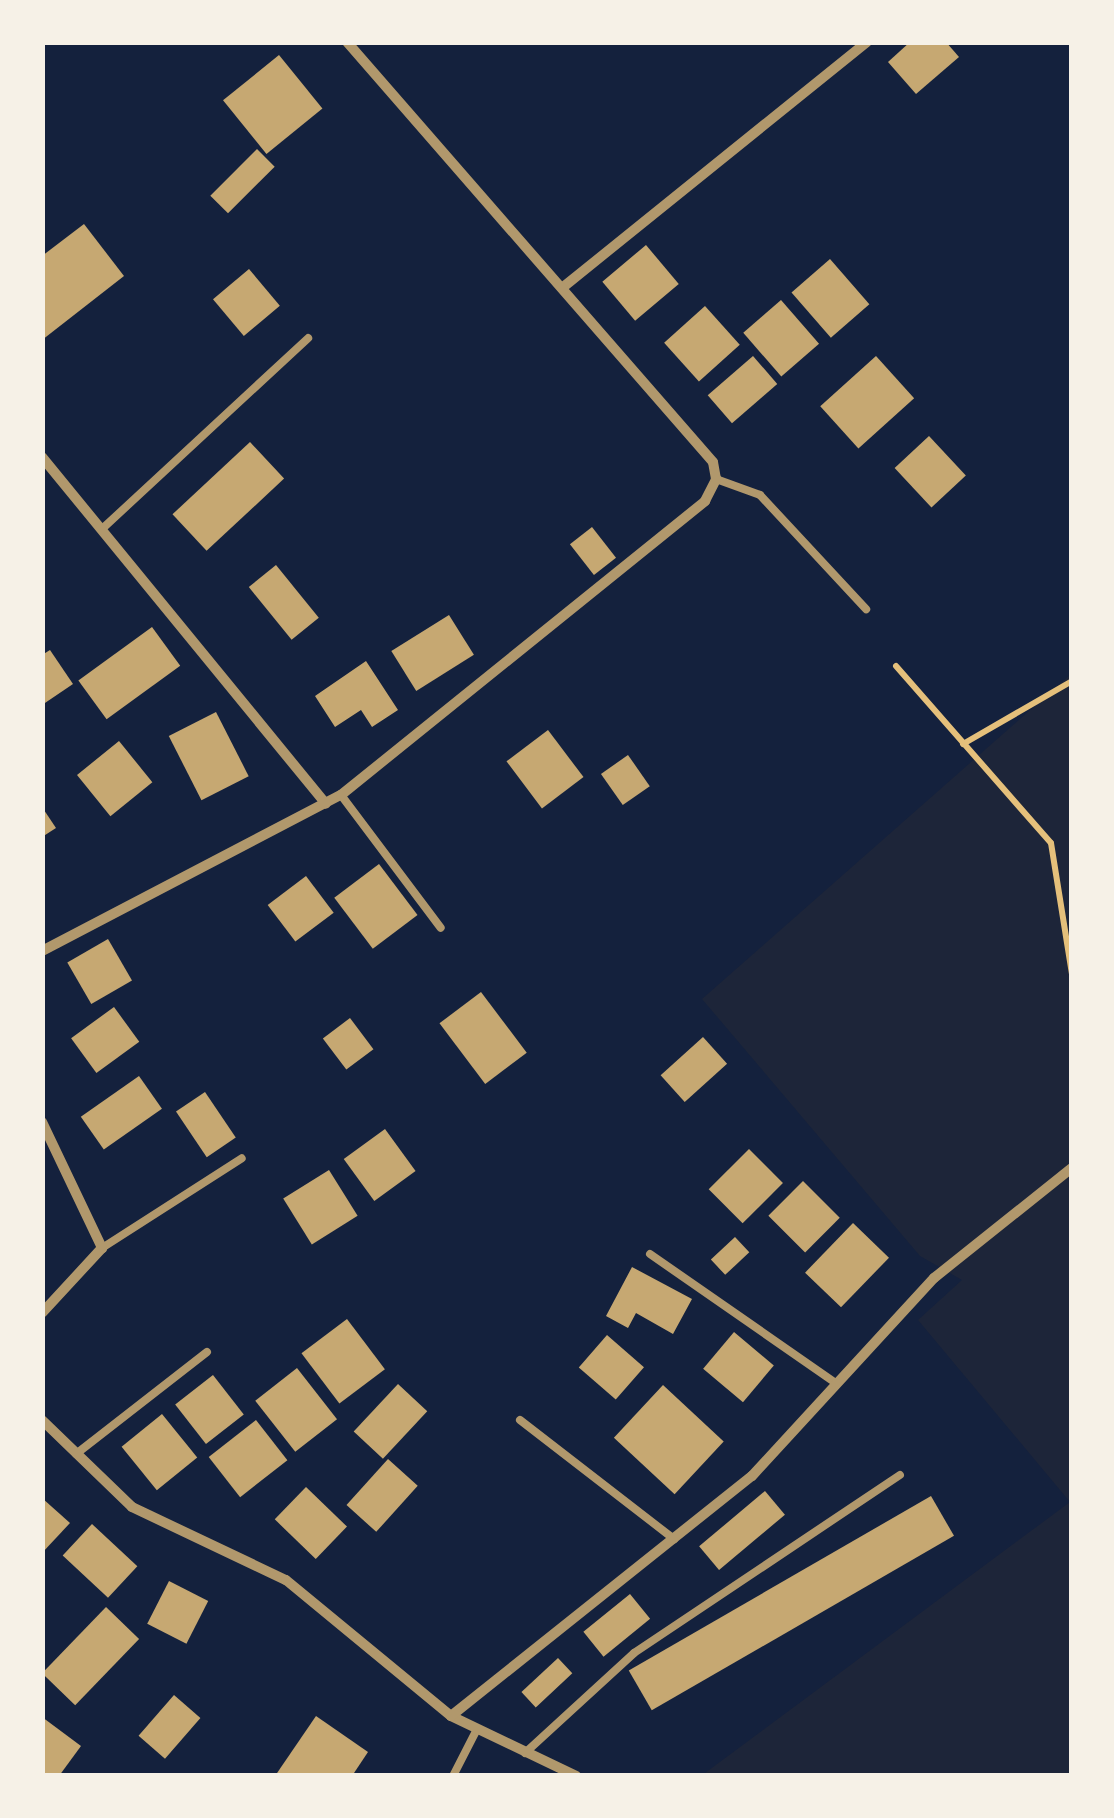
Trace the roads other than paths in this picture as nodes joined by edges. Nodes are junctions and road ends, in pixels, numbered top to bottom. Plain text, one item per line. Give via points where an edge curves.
1 (347, 42) edge
2 (868, 42) edge
3 (562, 288) junction
4 (308, 338) dead end
5 (42, 457) edge
6 (716, 479) junction
7 (102, 530) junction
8 (866, 609) dead end
9 (341, 795) junction
10 (326, 804) junction
11 (440, 928) dead end
12 (42, 950) edge
13 (42, 1122) edge
14 (242, 1158) dead end
15 (1072, 1168) edge
16 (102, 1248) junction
17 (650, 1254) dead end
18 (42, 1313) edge
19 (207, 1352) dead end
20 (834, 1382) junction
21 (42, 1420) edge
22 (520, 1420) dead end
23 (76, 1454) junction
24 (900, 1476) dead end
25 (674, 1539) junction
26 (452, 1716) junction
27 (477, 1729) junction
28 (525, 1753) junction
29 (453, 1776) edge
30 (576, 1776) edge

1 - 3 street
2 - 3 street
3 - 6 street via 713,462
4 - 7 lane
5 - 7 street
6 - 8 lane via 760,496
6 - 9 street via 705,500
7 - 10 street
9 - 10 street
9 - 11 lane
10 - 12 street
13 - 16 street
14 - 16 lane
15 - 20 street via 934,1278
16 - 18 street
17 - 20 lane
19 - 23 lane
20 - 25 street via 752,1476
21 - 23 street
22 - 25 lane
23 - 26 street via 132,1507 286,1580
24 - 28 lane via 634,1653
25 - 26 street
26 - 27 street
27 - 28 street
27 - 29 lane
28 - 30 street

